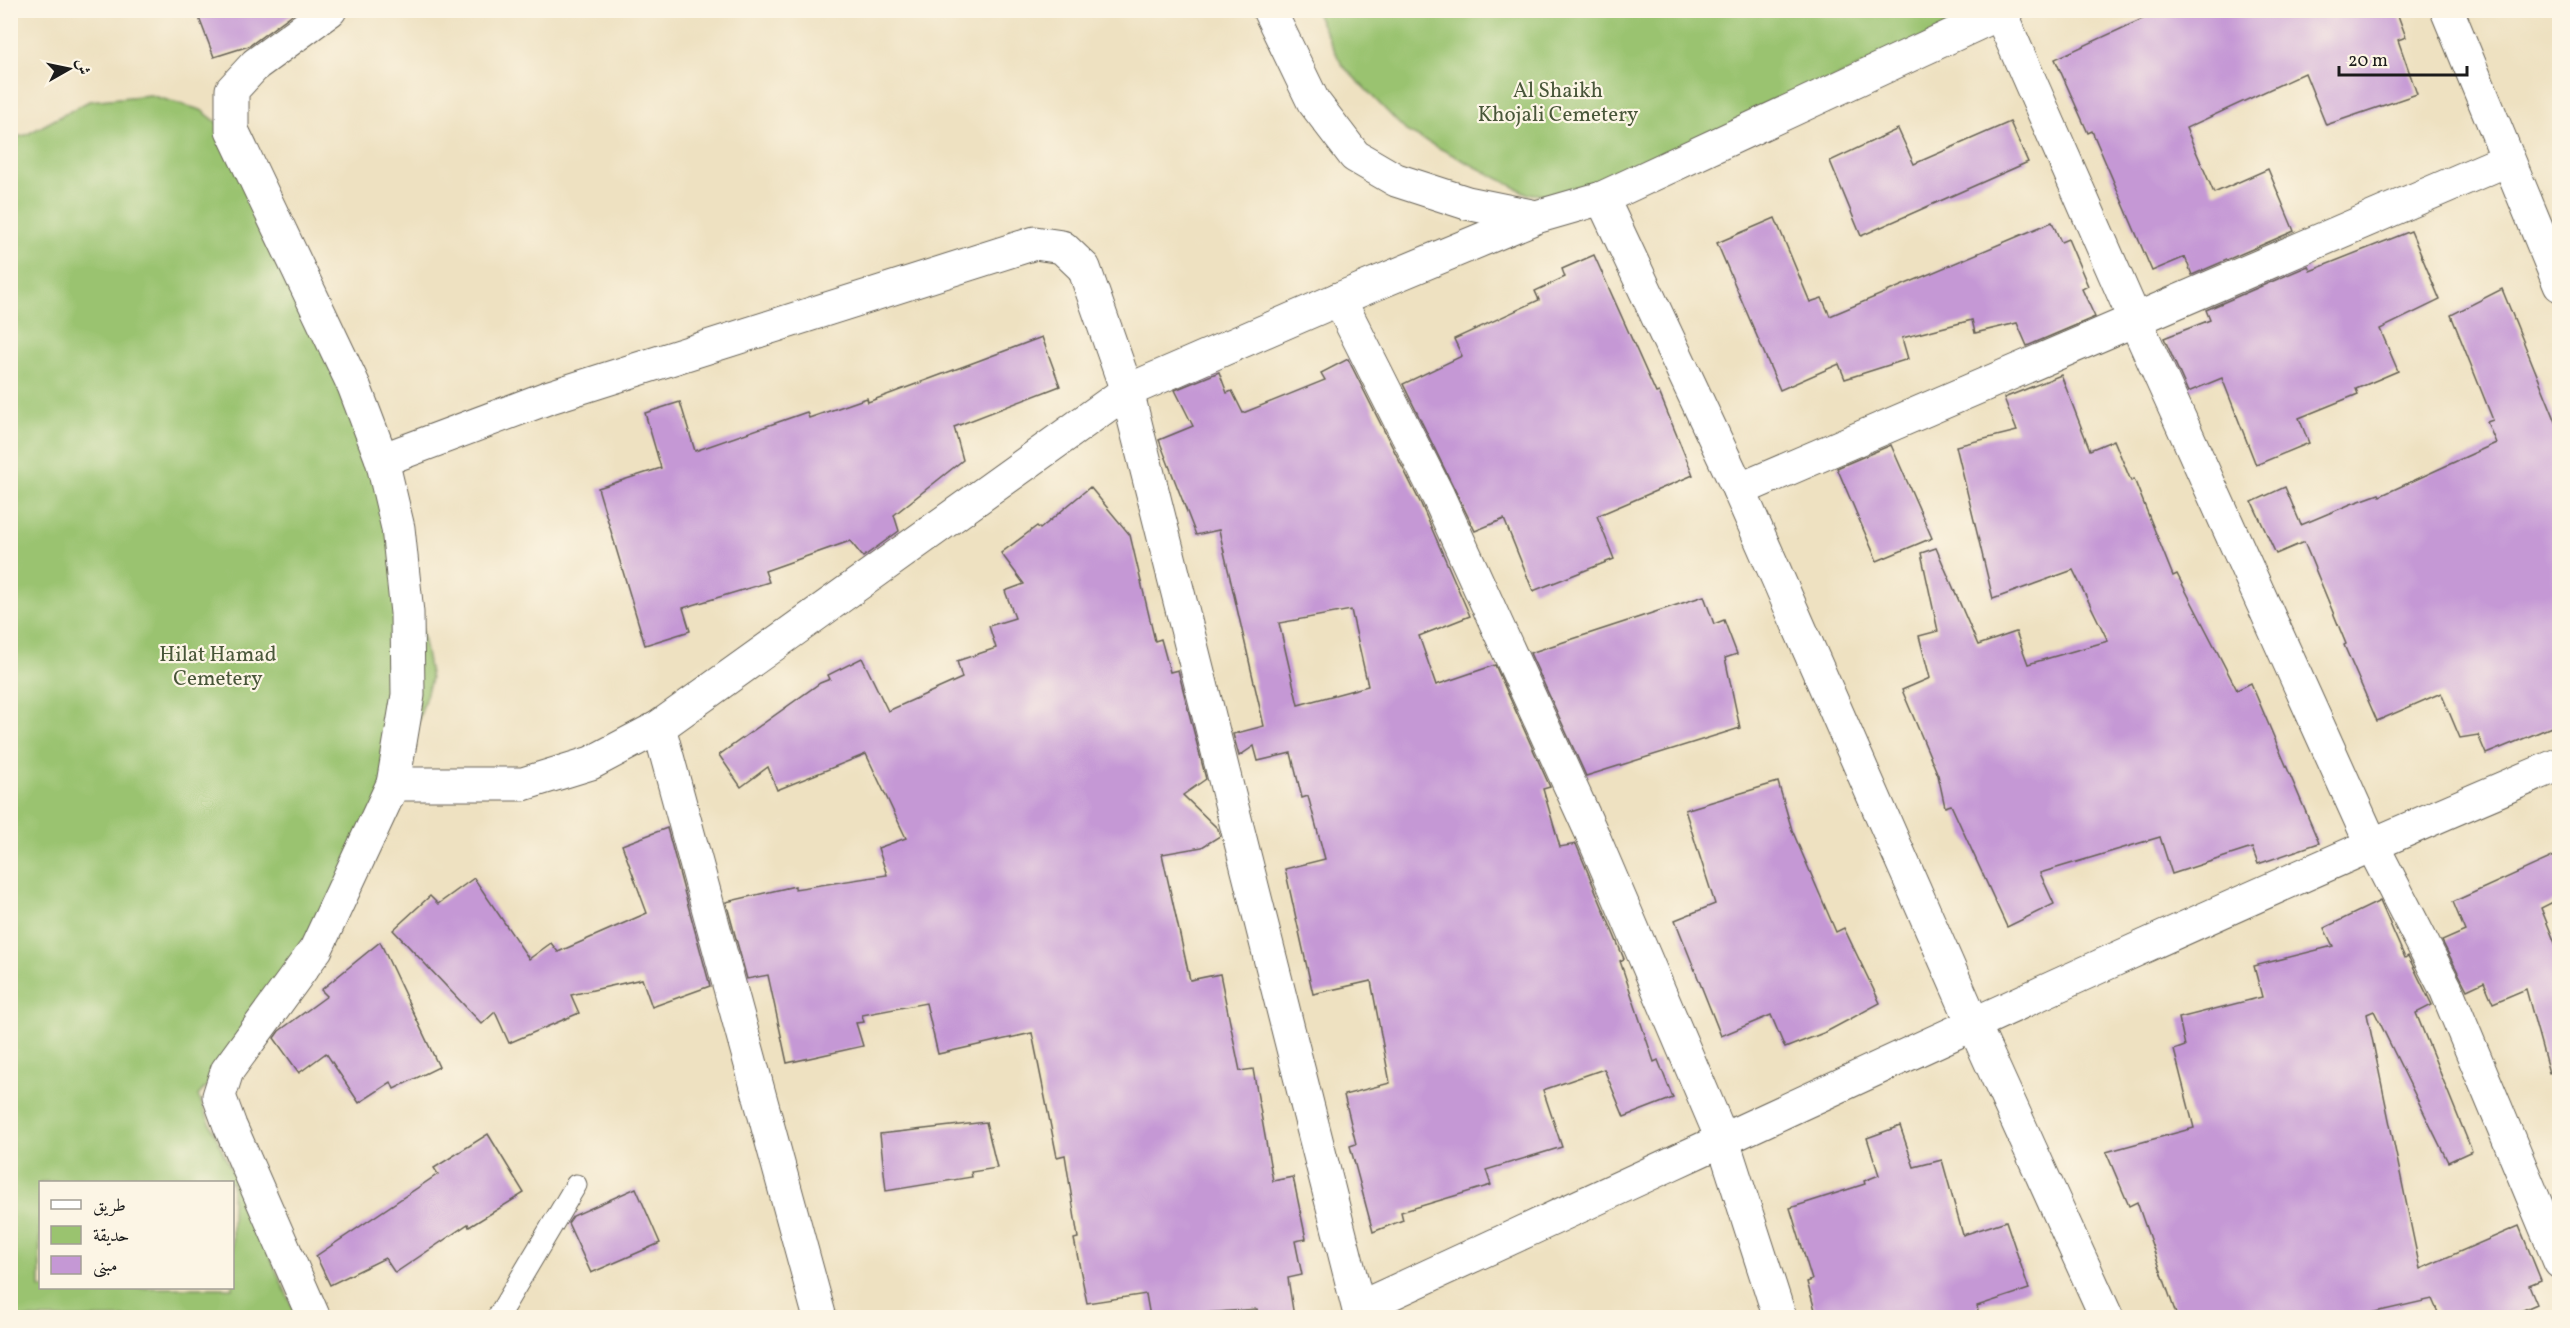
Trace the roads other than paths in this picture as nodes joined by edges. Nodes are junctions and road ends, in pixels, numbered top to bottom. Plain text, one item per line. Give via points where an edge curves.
1 (330, 10) edge
2 (1269, 10) edge
3 (2447, 10) edge
4 (2003, 12) edge
5 (299, 21) edge
6 (2507, 160) junction
7 (1602, 198) junction
8 (1536, 217) junction
9 (2559, 285) edge
10 (1339, 298) junction
11 (2135, 320) junction
12 (1127, 391) junction
13 (382, 460) junction
14 (1739, 490) junction
15 (659, 727) junction
16 (2559, 764) edge
17 (393, 784) junction
18 (2371, 843) junction
19 (1974, 1023) junction
20 (1723, 1141) junction
21 (576, 1185) dead end
22 (2559, 1262) edge
23 (1360, 1313) edge
24 (314, 1317) edge
25 (497, 1317) edge
26 (820, 1317) edge
27 (1780, 1317) edge
28 (2107, 1317) edge

1 - 5 street
2 - 8 street via 1313,101 1355,156 1396,180 1467,203
3 - 6 street
4 - 7 street
4 - 11 street
5 - 13 street via 232,90 232,130 354,386
6 - 9 street
6 - 11 street
7 - 8 street
7 - 14 street
8 - 10 street
10 - 12 street
10 - 20 street via 1438,496 1578,804
11 - 14 street
11 - 18 street
12 - 13 street via 1084,268 1062,247 1035,243 547,398
12 - 15 street
12 - 23 street
13 - 17 street via 398,528 407,613 408,695
14 - 19 street
15 - 17 street via 591,763 523,784
15 - 26 street
16 - 18 street
17 - 24 street via 316,949 227,1071 219,1096
18 - 19 street
18 - 22 street via 2446,989
19 - 20 street
19 - 28 street
20 - 23 street
20 - 27 street
21 - 25 lane

